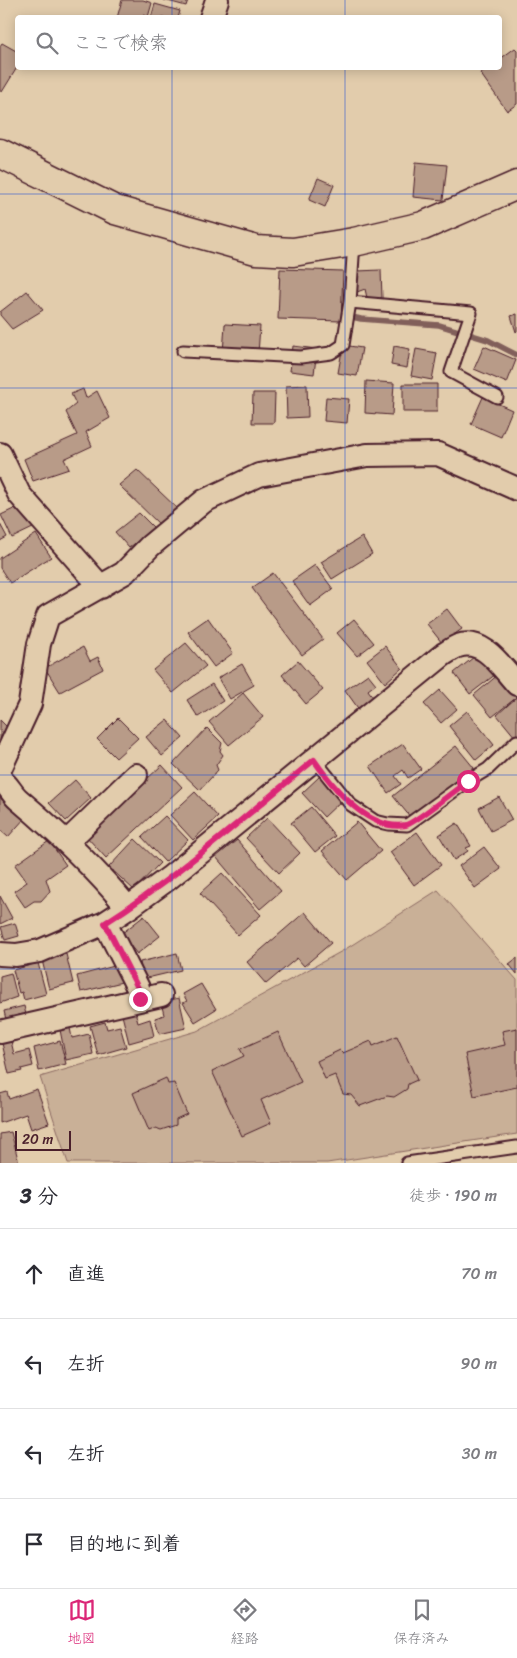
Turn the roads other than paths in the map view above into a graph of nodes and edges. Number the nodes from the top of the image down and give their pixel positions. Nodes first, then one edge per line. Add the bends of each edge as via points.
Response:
1 (217, 0) edge
2 (212, 15) edge
3 (0, 154) edge
4 (517, 185) edge
5 (354, 242) junction
6 (350, 302) junction
7 (183, 351) dead end
8 (497, 397) dead end
9 (0, 454) edge
10 (517, 489) edge
11 (10, 497) edge
12 (101, 587) junction
13 (517, 684) edge
14 (517, 741) edge
15 (314, 760) junction
16 (0, 769) edge
17 (136, 775) dead end
18 (0, 779) edge
19 (67, 842) junction
20 (128, 908) junction
21 (105, 923) junction
22 (0, 954) edge
23 (0, 1032) edge
24 (517, 1147) edge
25 (407, 1163) edge

1 - 2 street
3 - 5 street via 115,210 256,250 293,252
4 - 5 street via 423,226
5 - 6 lane
6 - 7 lane via 343,345 331,353 301,357
6 - 8 lane via 471,313 451,372
9 - 11 street
10 - 12 street via 438,454 367,455 259,475 204,500 124,573
11 - 12 street
12 - 16 street via 48,616 39,644 30,704
13 - 15 street via 489,652 473,645 459,646 444,654
14 - 15 lane via 488,769 407,825 375,821 351,805
15 - 20 street
17 - 19 street
18 - 19 street via 16,798
19 - 20 street
20 - 21 street
21 - 22 street via 40,951
21 - 23 street via 138,988 151,997 34,1034
24 - 25 lane

